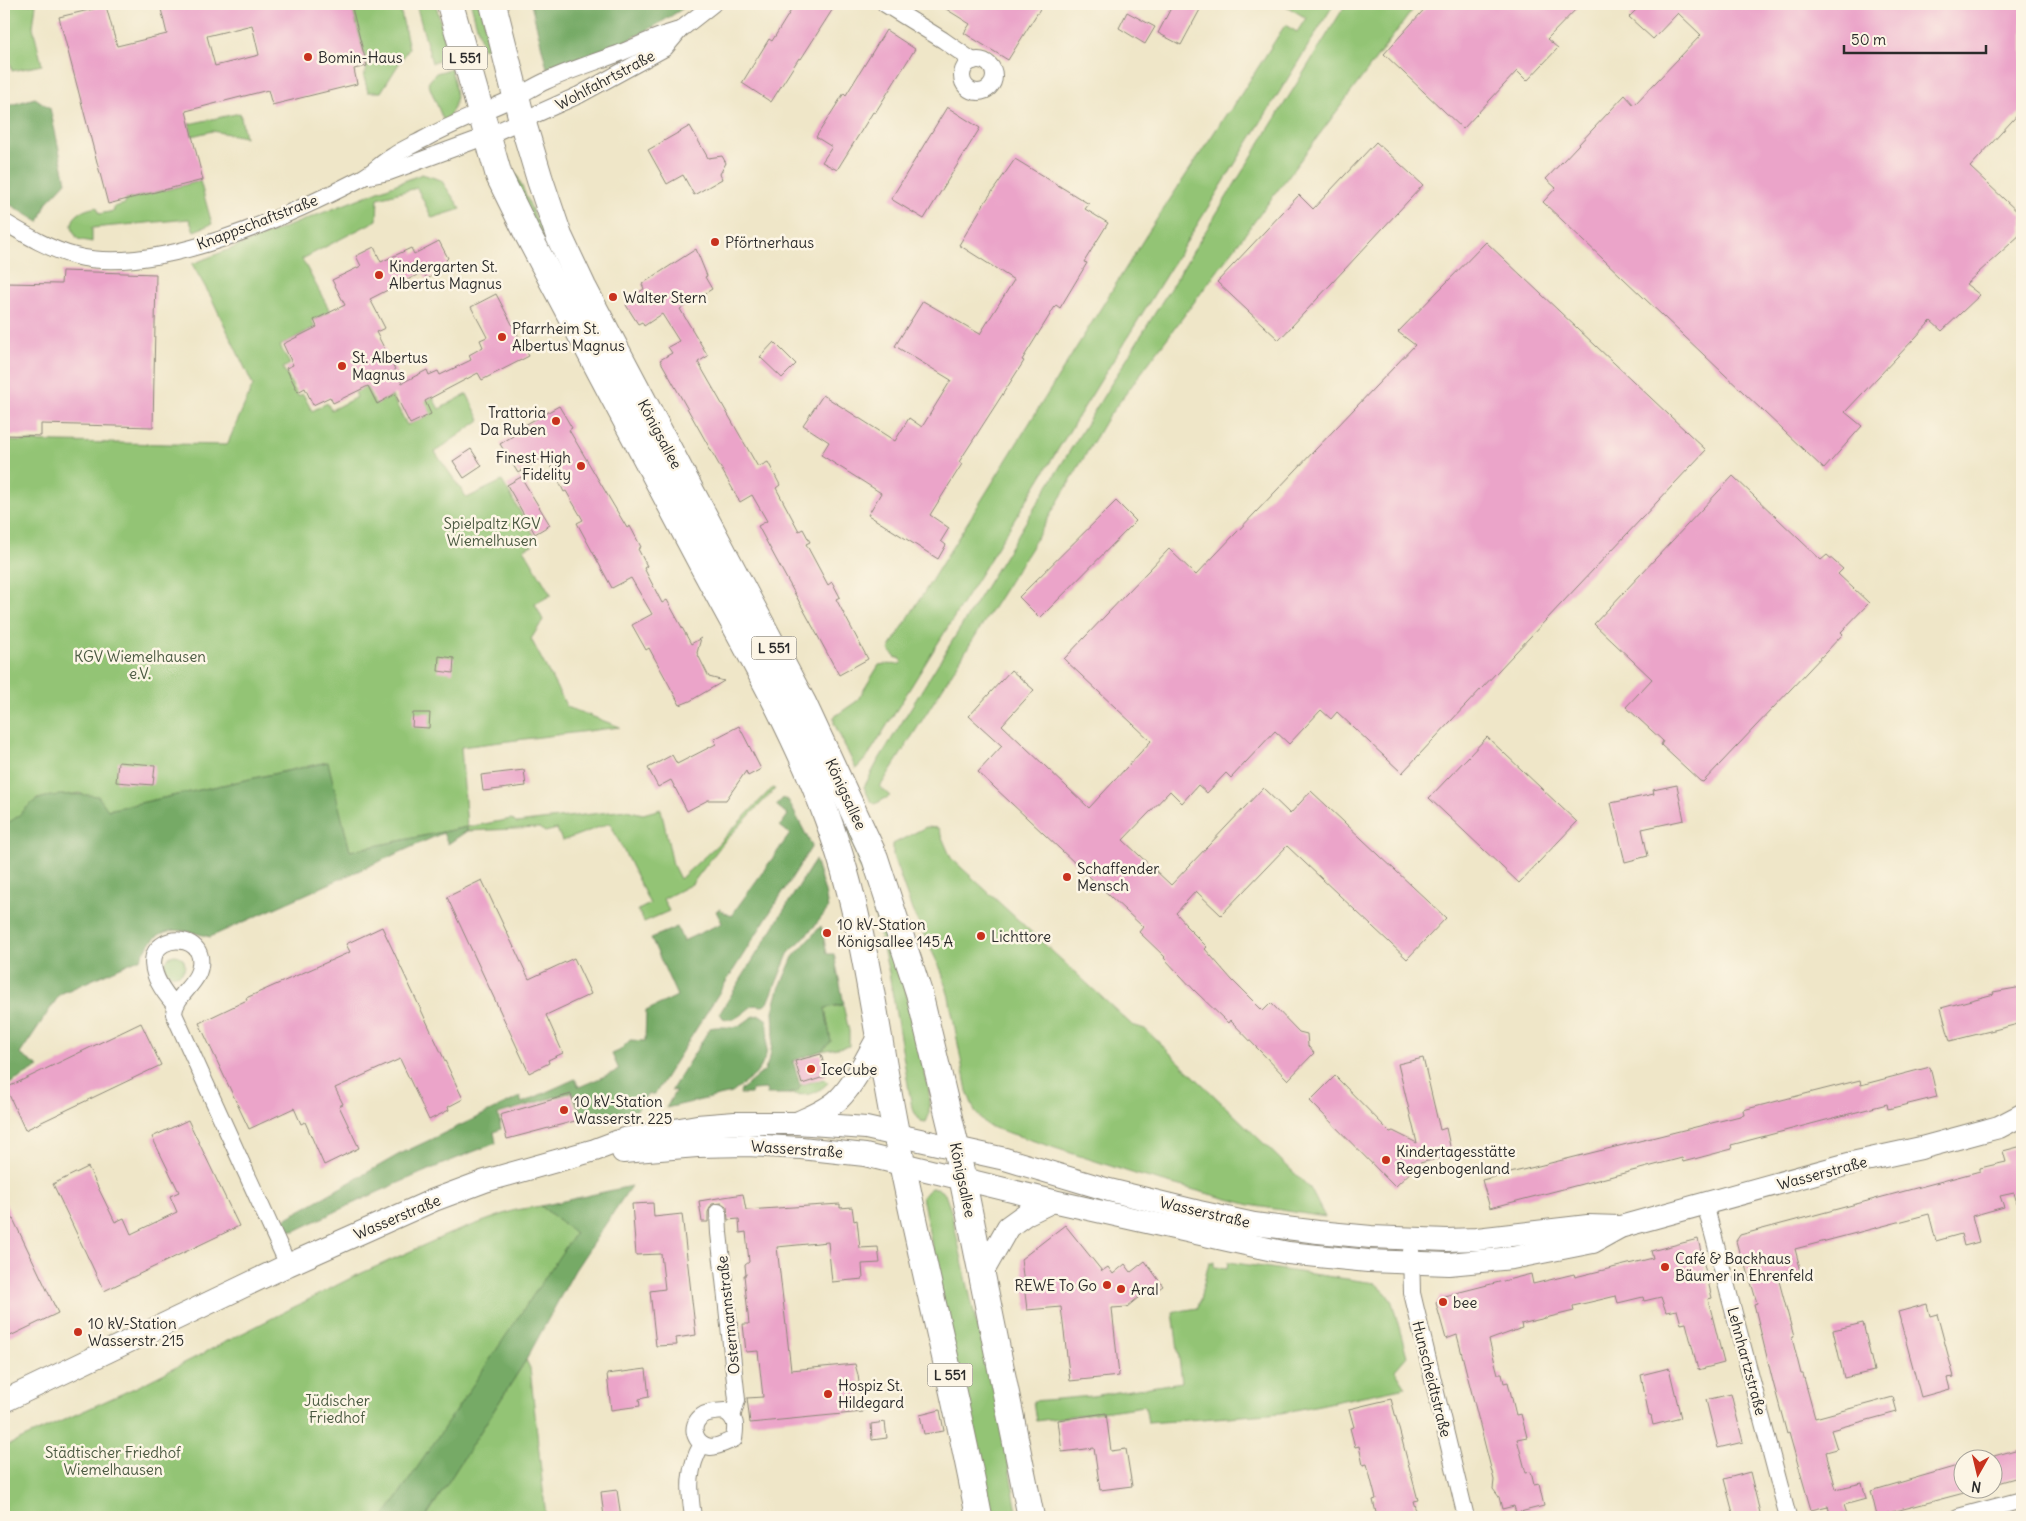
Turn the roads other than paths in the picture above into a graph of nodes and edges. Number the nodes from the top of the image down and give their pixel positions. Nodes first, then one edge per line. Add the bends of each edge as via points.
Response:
1 (450, 4) edge
2 (493, 4) edge
3 (713, 4) edge
4 (885, 4) edge
5 (680, 30) junction
6 (973, 61) dead end
7 (519, 108) junction
8 (483, 124) junction
9 (365, 177) junction
10 (4, 222) edge
11 (174, 1004) dead end
12 (879, 1036) junction
13 (2022, 1115) edge
14 (797, 1123) junction
15 (896, 1134) junction
16 (956, 1147) junction
17 (595, 1150) junction
18 (902, 1162) junction
19 (964, 1180) junction
20 (1053, 1201) junction
21 (1705, 1204) junction
22 (718, 1212) dead end
23 (1620, 1227) junction
24 (1412, 1239) junction
25 (288, 1264) junction
26 (1410, 1264) junction
27 (982, 1273) junction
28 (4, 1402) edge
29 (732, 1417) junction
30 (702, 1444) junction
31 (2022, 1500) edge
32 (692, 1517) edge
33 (979, 1517) edge
34 (1031, 1517) edge
35 (1466, 1517) edge
36 (1788, 1517) edge
37 (1958, 1517) edge

1 - 8 main road, Königsallee / L 551
2 - 7 main road, Königsallee / L 551
3 - 5 street, Wohlfahrtstraße
4 - 6 street
5 - 7 street, Wohlfahrtstraße via 658,35 545,81
5 - 7 street, Wohlfahrtstraße via 665,48 559,105
7 - 8 street
7 - 8 street
7 - 16 main road, Königsallee / L 551 via 559,236 583,287 803,702 872,851 898,923 918,993
8 - 9 street, Knappschaftstraße via 390,172
8 - 9 street, Knappschaftstraße via 392,156
8 - 12 main road, Königsallee / L 551 via 499,176 520,221 790,729 805,763 840,854 854,904
9 - 10 street, Knappschaftstraße via 300,208 228,236 181,251 143,258 118,260 75,256 40,243
11 - 25 street via 174,1014
12 - 14 main road, Wasserstraße via 839,1099
12 - 15 main road, Königsallee / L 551
13 - 21 main road, Wasserstraße via 1992,1129 1852,1163
14 - 15 main road, Wasserstraße via 866,1128
14 - 17 main road, Wasserstraße via 697,1126 624,1139
15 - 16 main road, Wasserstraße
15 - 18 main road, Königsallee / L 551
16 - 19 main road, Königsallee / L 551
16 - 24 main road, Wasserstraße via 1109,1190 1254,1224
17 - 18 main road, Wasserstraße via 626,1152 747,1145 848,1152
17 - 25 main road, Wasserstraße via 486,1181 434,1200
18 - 19 main road, Wasserstraße
18 - 33 main road, Königsallee / L 551
19 - 20 main road, Wasserstraße
19 - 27 main road, Königsallee / L 551
20 - 26 main road, Wasserstraße via 1288,1253
20 - 27 main road via 1008,1227
21 - 23 main road, Wasserstraße
21 - 36 street, Lehnhartzstraße
22 - 29 street, Ostermannstraße via 737,1400
23 - 24 main road, Wasserstraße via 1588,1226 1477,1239
23 - 26 main road, Wasserstraße via 1593,1242 1512,1258
24 - 26 street, Hunscheidtstraße
25 - 28 main road, Wasserstraße
26 - 35 street, Hunscheidtstraße via 1414,1301
27 - 34 main road, Königsallee / L 551
29 - 30 street, Ostermannstraße via 736,1426 734,1439 713,1447
29 - 30 street via 725,1411 700,1417 694,1428 696,1439
30 - 32 street via 694,1458 689,1485
31 - 37 street

